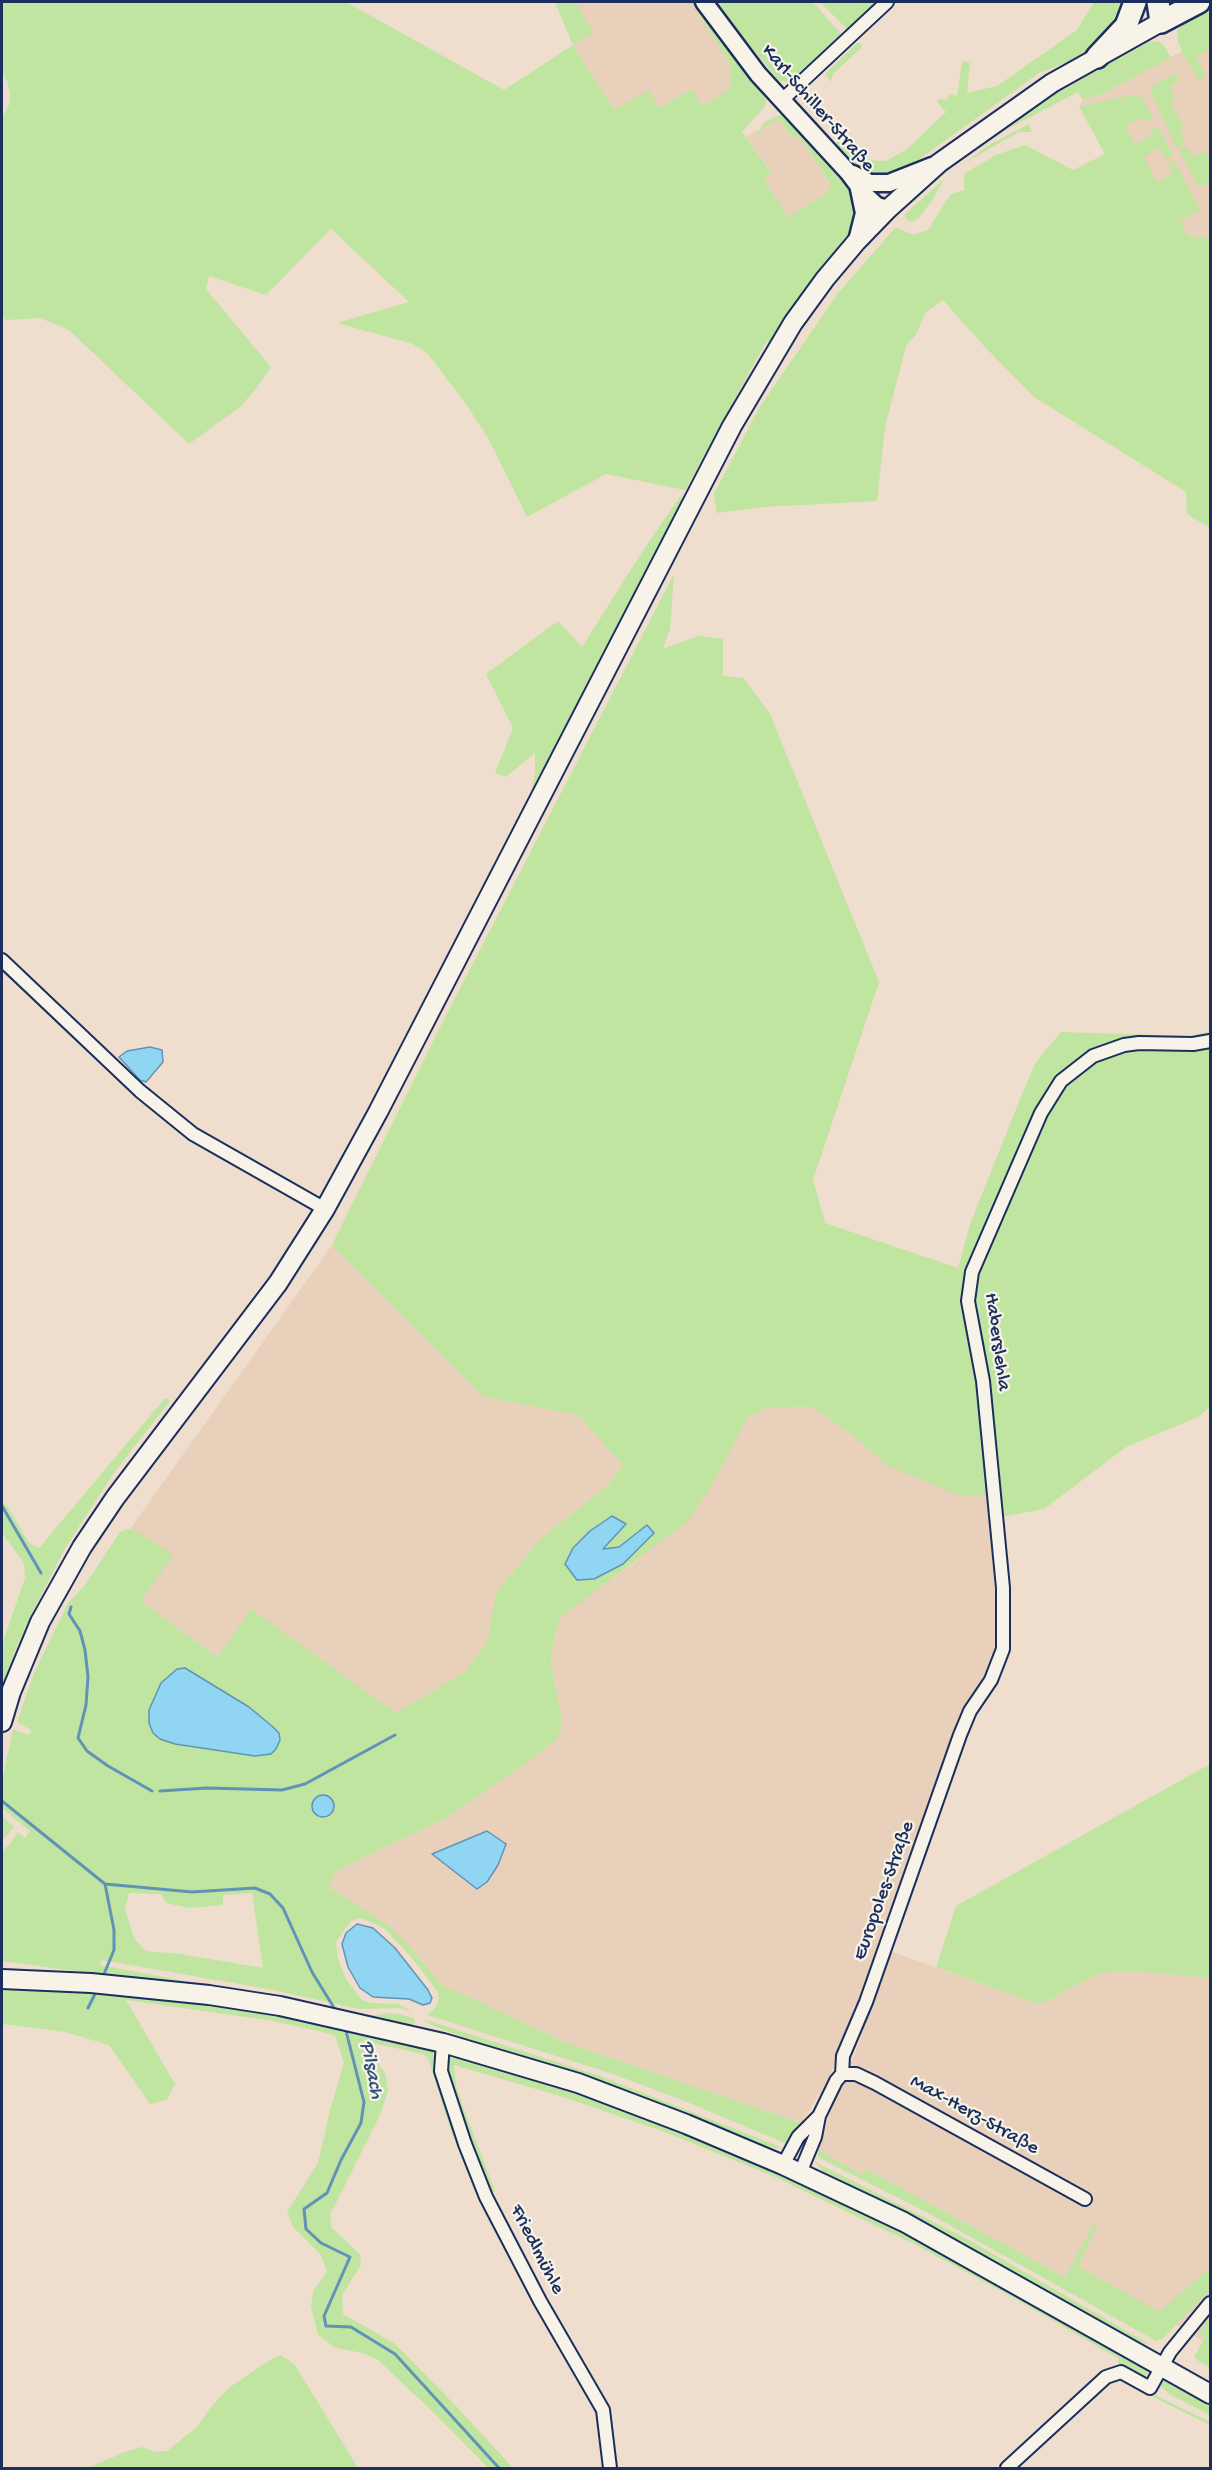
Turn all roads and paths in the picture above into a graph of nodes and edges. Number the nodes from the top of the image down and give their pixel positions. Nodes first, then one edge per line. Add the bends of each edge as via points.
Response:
1 (704, 2) edge
2 (887, 2) edge
3 (1135, 2) edge
4 (1144, 2) edge
5 (1199, 2) edge
6 (1160, 12) edge
7 (1097, 57) junction
8 (782, 101) junction
9 (939, 163) junction
10 (859, 180) junction
11 (888, 210) junction
12 (857, 241) junction
13 (2, 960) edge
14 (1210, 1041) edge
15 (325, 1209) junction
16 (991, 1680) joint
17 (2, 1722) edge
18 (2, 1970) edge
19 (2, 1979) edge
20 (39, 1979) junction
21 (443, 2043) junction
22 (842, 2074) junction
23 (819, 2116) junction
24 (791, 2169) junction
25 (1084, 2199) dead end
26 (1210, 2303) edge
27 (1162, 2367) junction
28 (1210, 2394) edge
29 (610, 2469) edge
30 (1007, 2469) edge

1 - 8 street, Karl-Schiller-Straße via 741,54
2 - 8 street
3 - 7 highway via 1126,26
4 - 6 highway via 1153,15
5 - 6 highway
6 - 7 main road
7 - 9 main road via 1028,99
8 - 10 street, Karl-Schiller-Straße
9 - 10 street via 895,182
9 - 11 main road
10 - 11 street, Karl-Schiller-Straße via 883,198
10 - 12 street via 864,208
11 - 12 main road
12 - 15 main road via 793,323 732,426
13 - 15 street via 140,1091 193,1134
14 - 16 street, Haberslehla via 1124,1045 1093,1056 1061,1080 1049,1095 972,1272 969,1313 983,1381 1003,1588 1003,1649
15 - 17 main road via 278,1282 82,1547 40,1622
16 - 22 street, Europoles-Straße via 960,1735 866,2002 843,2056
18 - 20 main road
19 - 20 main road
20 - 21 main road via 245,2000
21 - 24 main road via 578,2083
21 - 29 street, Friedlmühle via 441,2071 465,2145 486,2197 540,2301 603,2410
22 - 23 street, Europoles-Straße
22 - 25 street, Max-Herz-Straße via 856,2074 875,2083
23 - 24 street, Europoles-Straße via 815,2137
23 - 24 street, Europoles-Straße via 798,2137
24 - 27 main road via 939,2240
26 - 27 street
27 - 28 main road
27 - 30 street via 1150,2388 1121,2372 1106,2377

